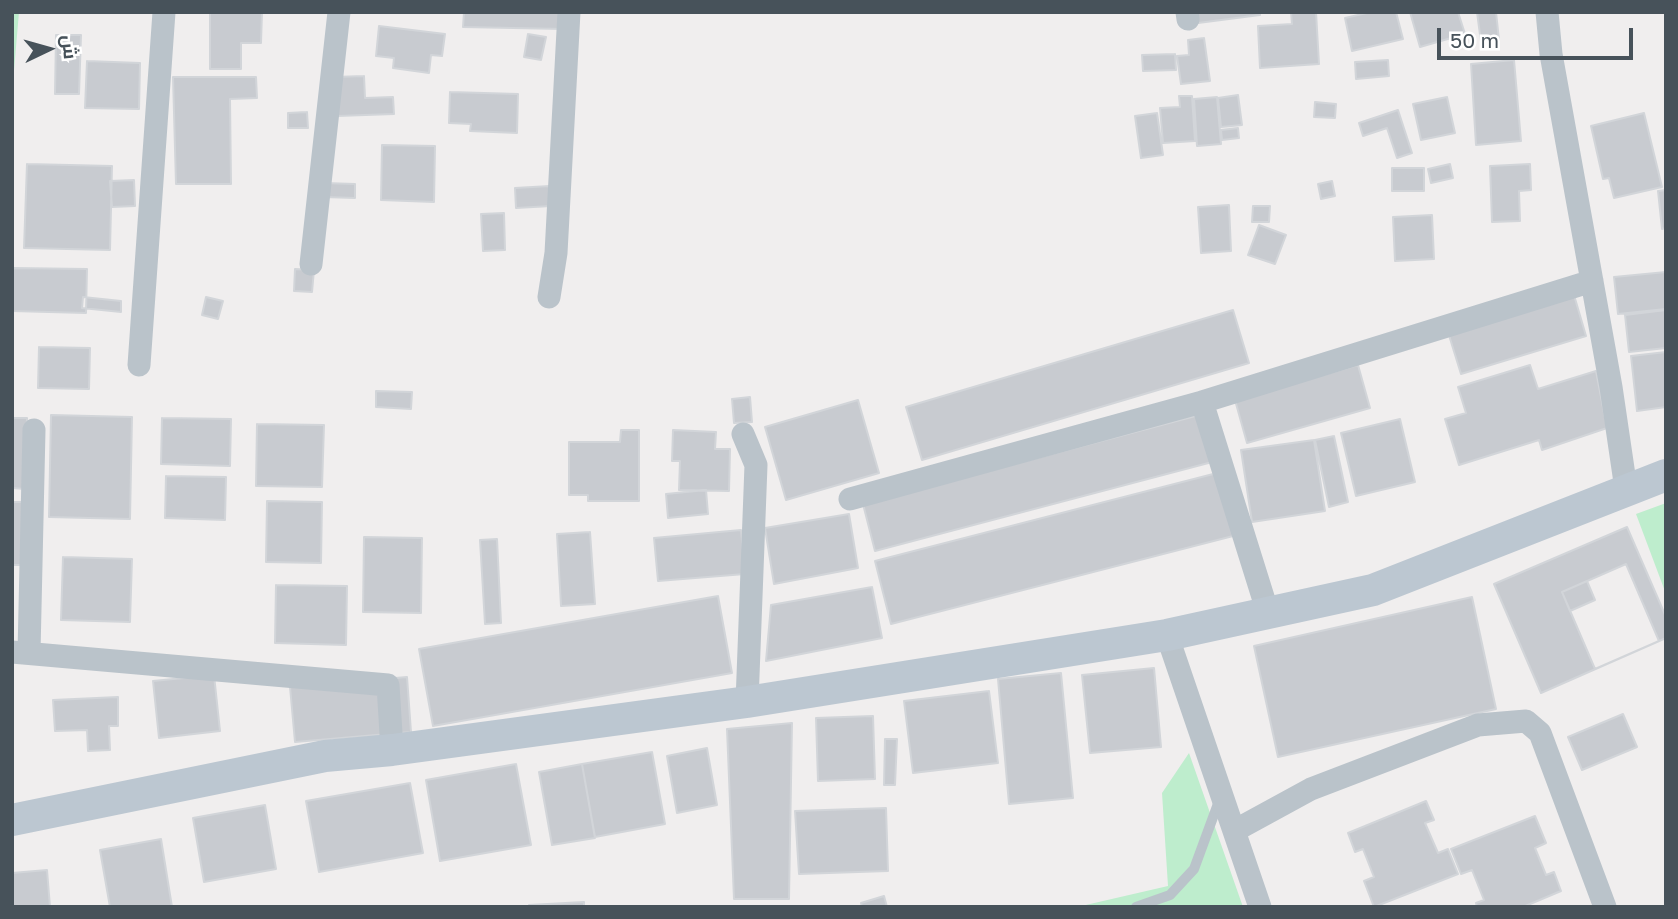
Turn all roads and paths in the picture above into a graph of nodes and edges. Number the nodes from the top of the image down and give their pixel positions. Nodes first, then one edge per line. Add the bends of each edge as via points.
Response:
1 (164, 12) edge
2 (339, 12) edge
3 (569, 12) edge
4 (1547, 12) edge
5 (311, 264) dead end
6 (1592, 281) junction
7 (549, 297) dead end
8 (139, 365) dead end
9 (1202, 402) junction
10 (34, 430) dead end
11 (743, 434) dead end
12 (1666, 475) edge
13 (1626, 489) junction
14 (850, 499) dead end
15 (1268, 612) junction
16 (1167, 635) junction
17 (21, 652) edge
18 (747, 702) junction
19 (392, 751) junction
20 (1222, 795) junction
21 (12, 820) edge
22 (1234, 831) junction
23 (1136, 907) edge
24 (1260, 907) edge
25 (1605, 907) edge

1 - 8 street
2 - 5 street
3 - 7 street via 556,253
4 - 6 street
6 - 9 street
6 - 13 street
9 - 14 street
9 - 15 street
10 - 17 street
11 - 18 street via 756,465
12 - 13 main road
13 - 15 main road via 1373,590
15 - 16 main road
16 - 18 main road
16 - 20 street
17 - 19 street via 388,685
18 - 19 main road
19 - 21 main road via 325,756
20 - 22 street
20 - 23 lane via 1194,869 1170,895
22 - 24 street
22 - 25 street via 1311,789 1478,725 1526,721 1540,733

